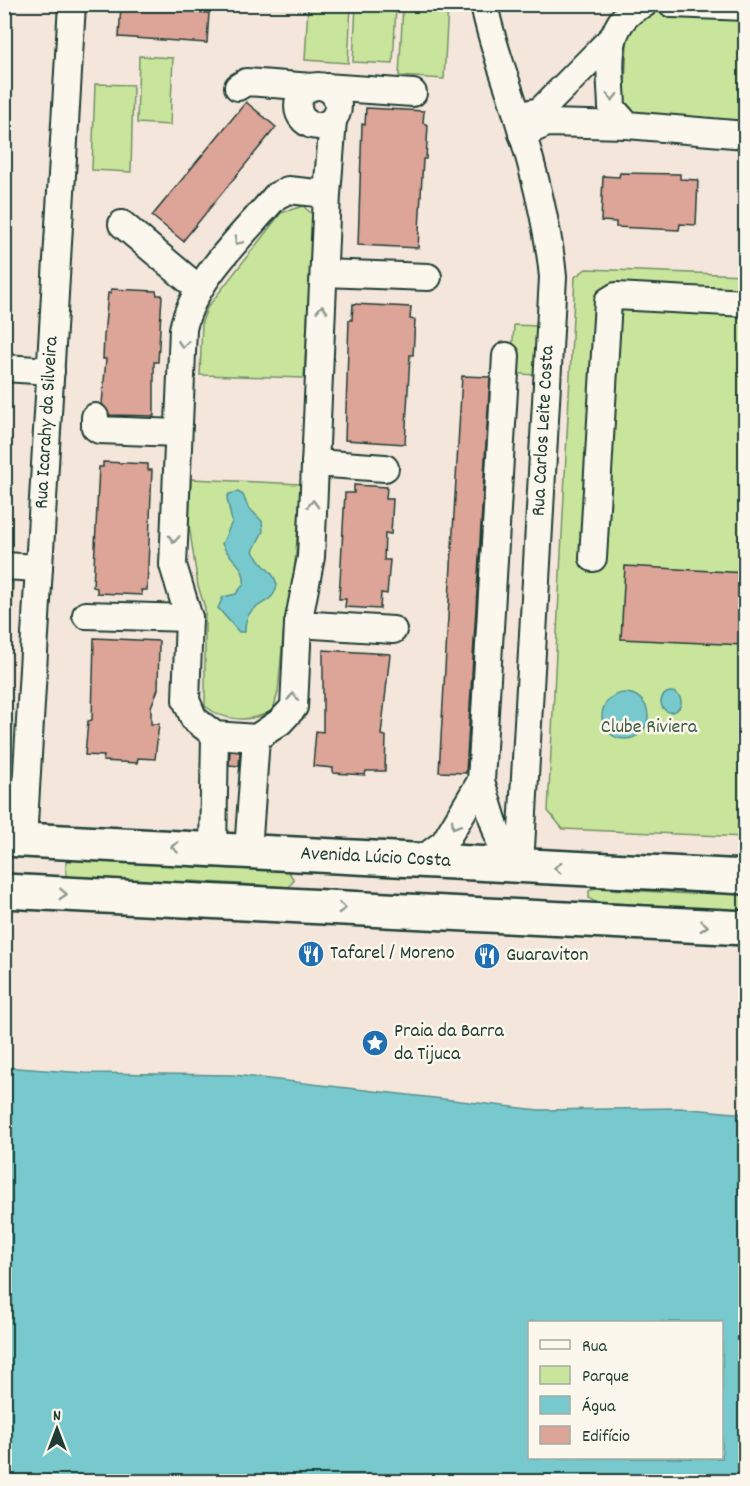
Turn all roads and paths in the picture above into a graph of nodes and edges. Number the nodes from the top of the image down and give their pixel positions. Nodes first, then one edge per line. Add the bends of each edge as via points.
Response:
1 (72, 4) edge
2 (484, 4) edge
3 (644, 4) edge
4 (672, 4) edge
5 (746, 7) edge
6 (611, 39) junction
7 (238, 87) dead end
8 (319, 87) junction
9 (413, 93) dead end
10 (333, 120) junction
11 (520, 125) junction
12 (627, 125) junction
13 (746, 135) edge
14 (327, 194) junction
15 (122, 224) dead end
16 (324, 273) junction
17 (428, 277) dead end
18 (199, 289) junction
19 (746, 303) edge
20 (506, 356) dead end
21 (4, 368) edge
22 (51, 371) junction
23 (94, 417) dead end
24 (178, 438) junction
25 (95, 451) dead end
26 (315, 459) junction
27 (385, 462) dead end
28 (593, 558) dead end
29 (4, 566) edge
30 (39, 568) junction
31 (86, 615) dead end
32 (189, 618) junction
33 (298, 624) junction
34 (393, 630) dead end
35 (215, 735) junction
36 (256, 738) junction
37 (481, 781) junction
38 (215, 796) junction
39 (251, 797) junction
40 (14, 840) edge
41 (213, 849) junction
42 (252, 851) junction
43 (420, 861) junction
44 (514, 866) junction
45 (680, 874) junction
46 (746, 877) edge
47 (4, 891) edge
48 (192, 900) junction
49 (662, 924) junction
50 (746, 928) edge

1 - 22 street, Rua Icarahy da Silveira
2 - 11 street, Rua Carlos Leite Costa via 487,25
3 - 6 street via 620,21
4 - 5 street
6 - 11 street via 540,111
6 -> 12 street via 612,108
7 - 8 street via 246,82
8 - 9 street
8 - 10 street via 331,90 338,101
8 - 10 street via 306,89 298,100 302,120 321,127
10 - 14 street
11 - 12 street
11 - 44 street, Rua Carlos Leite Costa via 548,238 553,277
12 - 13 street
14 - 16 street
14 -> 18 street via 280,192
15 - 18 street
16 - 17 street
26 -> 16 street
18 -> 24 street via 183,329
19 - 28 street via 616,296 608,301
20 - 37 street
21 - 22 street
22 - 30 street, Rua Icarahy da Silveira
23 - 24 street via 94,427 99,430
24 - 25 street via 101,440 96,442
24 -> 32 street via 173,565
26 - 27 street
33 -> 26 street via 311,557
29 - 30 street
30 - 40 street, Rua Icarahy da Silveira
31 - 32 street
32 - 35 street via 186,700 194,718
33 - 34 street
36 -> 33 street via 280,722 294,706
35 - 36 street
35 - 38 street
36 - 39 street
37 -> 43 street via 444,843
37 - 44 street
38 - 39 street
38 - 41 street
39 - 42 street
41 -> 40 main road, Avenida Lúcio Costa
41 - 42 main road, Avenida Lúcio Costa
42 - 43 main road, Avenida Lúcio Costa
42 - 48 main road via 296,867 302,872 303,889 296,893
43 - 44 main road, Avenida Lúcio Costa
45 -> 44 main road, Avenida Lúcio Costa
45 - 46 main road, Avenida Lúcio Costa
45 - 49 main road via 587,882 579,891 578,898 584,907
47 -> 48 main road
48 -> 49 main road
49 -> 50 main road

